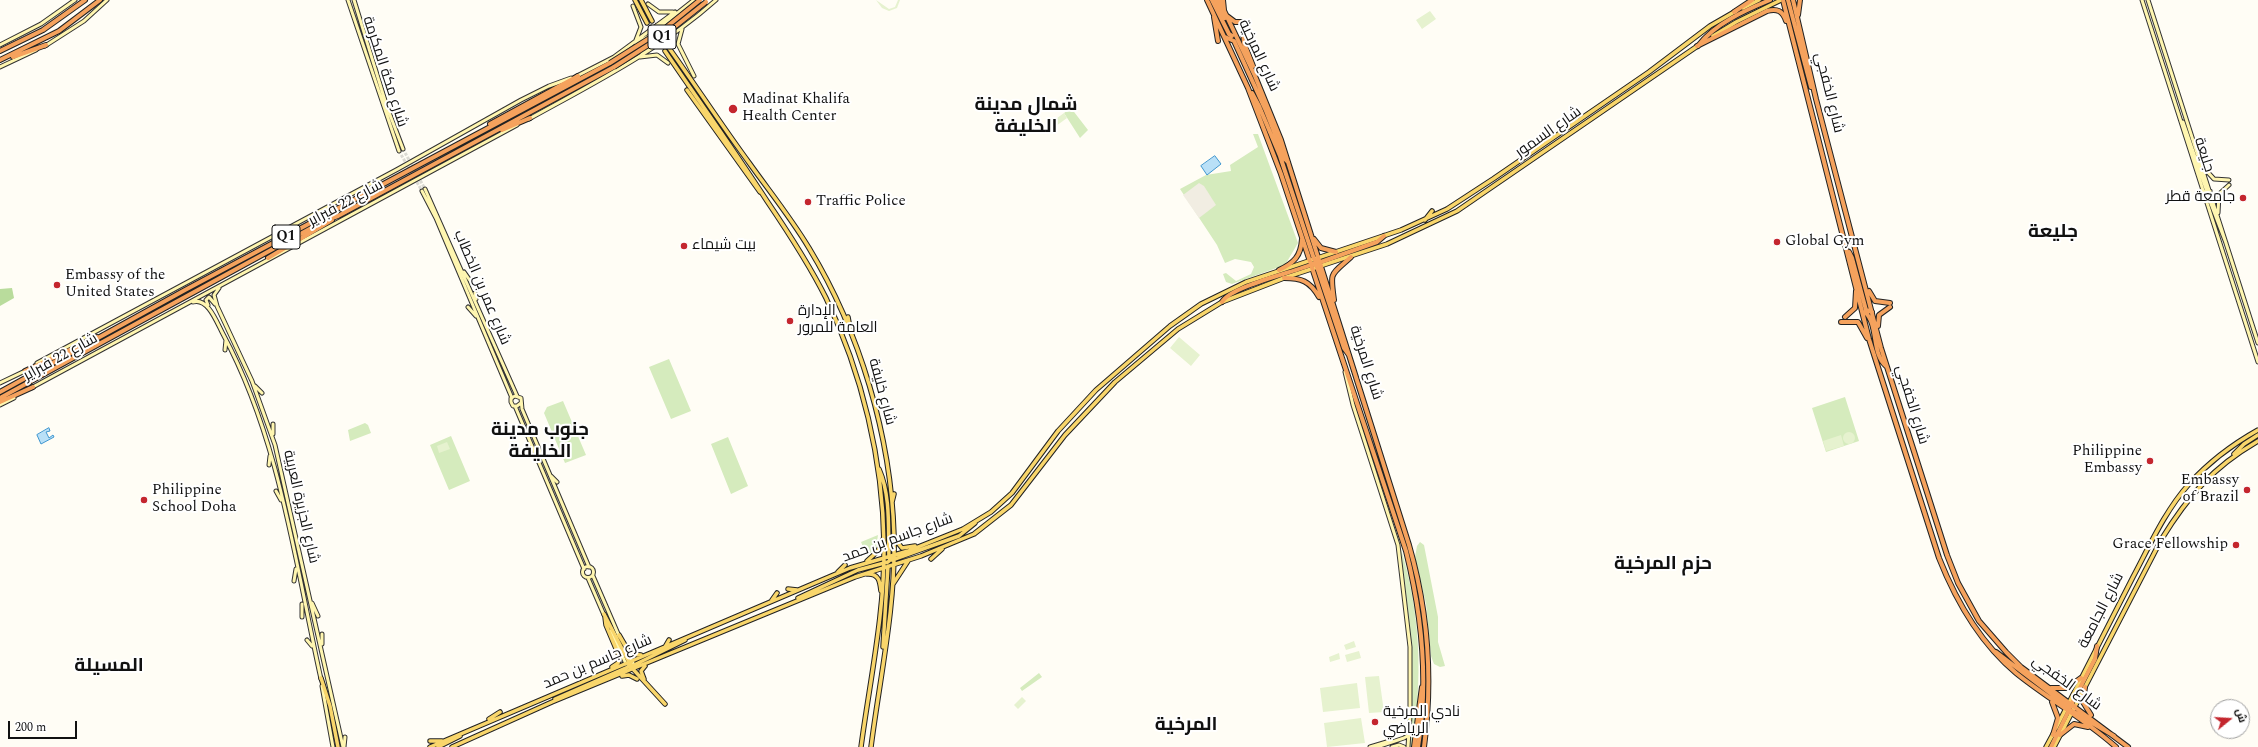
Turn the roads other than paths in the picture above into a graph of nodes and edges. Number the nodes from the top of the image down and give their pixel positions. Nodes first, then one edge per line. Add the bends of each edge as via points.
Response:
1 (75, 0) edge
2 (84, 0) edge
3 (100, 0) edge
4 (108, 0) edge
5 (348, 0) edge
6 (354, 0) edge
7 (635, 0) edge
8 (641, 0) edge
9 (694, 0) edge
10 (700, 0) edge
11 (716, 0) edge
12 (1207, 0) edge
13 (1212, 0) edge
14 (1215, 0) edge
15 (1219, 0) edge
16 (1223, 0) edge
17 (1752, 0) edge
18 (1759, 0) edge
19 (1770, 0) edge
20 (1782, 0) edge
21 (1788, 0) edge
22 (1793, 0) edge
23 (1800, 0) edge
24 (2142, 0) edge
25 (2148, 0) edge
26 (707, 1) edge
27 (648, 4) dead end
28 (634, 6) dead end
29 (681, 10) junction
30 (1224, 10) junction
31 (1213, 11) junction
32 (675, 12) junction
33 (1734, 12) junction
34 (1227, 16) junction
35 (652, 21) tunnel mouth
36 (1248, 22) dead end
37 (647, 23) tunnel mouth
38 (664, 24) junction
39 (1798, 24) junction
40 (657, 25) junction
41 (684, 26) junction
42 (649, 30) junction
43 (1243, 31) dead end
44 (1792, 33) junction
45 (645, 34) junction
46 (658, 35) junction
47 (672, 35) junction
48 (1236, 36) junction
49 (1225, 37) junction
50 (666, 39) junction
51 (1218, 41) dead end
52 (660, 44) junction
53 (0, 45) edge
54 (46, 45) junction
55 (632, 45) junction
56 (1697, 46) junction
57 (627, 48) junction
58 (653, 48) junction
59 (669, 48) tunnel mouth
60 (0, 50) edge
61 (665, 51) tunnel mouth
62 (639, 56) junction
63 (635, 59) junction
64 (0, 61) edge
65 (668, 63) dead end
66 (0, 67) edge
67 (1254, 74) junction
68 (578, 76) junction
69 (694, 76) dead end
70 (1248, 88) junction
71 (687, 90) dead end
72 (1816, 99) junction
73 (1819, 109) junction
74 (1825, 114) dead end
75 (530, 118) junction
76 (2180, 119) junction
77 (479, 133) junction
78 (484, 137) junction
79 (403, 149) tunnel mouth
80 (399, 151) tunnel mouth
81 (1288, 162) junction
82 (2200, 163) junction
83 (2229, 180) dead end
84 (2229, 185) dead end
85 (2203, 189) junction
86 (2210, 191) junction
87 (765, 197) junction
88 (1432, 212) dead end
89 (338, 216) junction
90 (2218, 216) junction
91 (1425, 220) junction
92 (1309, 228) junction
93 (1302, 235) junction
94 (1384, 236) junction
95 (2227, 244) junction
96 (1847, 250) junction
97 (1336, 252) junction
98 (1351, 257) junction
99 (268, 258) junction
100 (1316, 263) junction
101 (459, 264) junction
102 (1279, 270) junction
103 (1284, 278) junction
104 (471, 282) dead end
105 (224, 284) junction
106 (1865, 286) junction
107 (1857, 290) junction
108 (476, 293) dead end
109 (1222, 302) junction
110 (476, 303) junction
111 (187, 304) junction
112 (1323, 304) junction
113 (468, 307) dead end
114 (1334, 308) junction
115 (1862, 311) junction
116 (1872, 312) junction
117 (848, 317) dead end
118 (1845, 317) dead end
119 (216, 320) junction
120 (223, 320) junction
121 (480, 320) junction
122 (1841, 322) dead end
123 (1877, 330) junction
124 (851, 333) junction
125 (105, 334) junction
126 (226, 338) junction
127 (1869, 339) junction
128 (2258, 343) edge
129 (225, 350) dead end
130 (1350, 355) junction
131 (2258, 362) edge
132 (1887, 366) junction
133 (1346, 368) junction
134 (25, 371) junction
135 (252, 381) junction
136 (0, 383) edge
137 (34, 387) junction
138 (0, 392) edge
139 (262, 393) dead end
140 (517, 396) junction
141 (0, 398) edge
142 (512, 398) junction
143 (0, 402) edge
144 (521, 403) junction
145 (0, 405) edge
146 (515, 406) junction
147 (1357, 416) junction
148 (1363, 423) junction
149 (273, 424) dead end
150 (2258, 430) edge
151 (2258, 436) edge
152 (2258, 440) edge
153 (275, 445) junction
154 (270, 448) junction
155 (2231, 457) junction
156 (269, 465) dead end
157 (877, 465) junction
158 (549, 473) junction
159 (557, 482) dead end
160 (276, 491) dead end
161 (894, 494) dead end
162 (284, 503) junction
163 (891, 503) junction
164 (978, 521) junction
165 (884, 534) junction
166 (894, 534) junction
167 (920, 546) junction
168 (946, 546) junction
169 (931, 559) dead end
170 (909, 560) junction
171 (889, 561) junction
172 (865, 563) junction
173 (296, 564) junction
174 (893, 565) junction
175 (845, 566) dead end
176 (589, 567) junction
177 (884, 568) junction
178 (584, 569) junction
179 (593, 576) junction
180 (830, 577) junction
181 (855, 577) junction
182 (588, 578) junction
183 (294, 581) dead end
184 (892, 587) junction
185 (788, 589) dead end
186 (798, 591) junction
187 (777, 593) dead end
188 (302, 594) junction
189 (309, 594) junction
190 (881, 600) junction
191 (771, 601) junction
192 (779, 608) junction
193 (605, 615) junction
194 (318, 616) dead end
195 (302, 617) dead end
196 (322, 634) dead end
197 (619, 635) junction
198 (692, 636) junction
199 (307, 640) dead end
200 (669, 640) dead end
201 (2097, 646) junction
202 (313, 647) junction
203 (665, 647) junction
204 (676, 650) junction
205 (1992, 650) junction
206 (322, 652) junction
207 (884, 652) junction
208 (645, 655) junction
209 (631, 666) junction
210 (321, 678) junction
211 (593, 678) junction
212 (2081, 678) junction
213 (637, 679) dead end
214 (644, 679) dead end
215 (602, 682) junction
216 (1424, 685) junction
217 (2085, 687) junction
218 (2049, 688) junction
219 (2050, 698) junction
220 (552, 702) junction
221 (665, 704) dead end
222 (2070, 708) junction
223 (500, 712) dead end
224 (2093, 719) junction
225 (483, 724) junction
226 (496, 728) junction
227 (2094, 729) junction
228 (464, 732) junction
229 (490, 734) dead end
230 (1409, 735) junction
231 (2053, 735) junction
232 (2060, 735) junction
233 (345, 737) dead end
234 (2116, 737) junction
235 (430, 741) dead end
236 (445, 741) junction
237 (1392, 741) junction
238 (454, 746) edge
239 (461, 746) dead end
240 (334, 747) edge
241 (338, 747) edge
242 (344, 747) edge
243 (430, 747) edge
244 (438, 747) edge
245 (861, 747) edge
246 (871, 747) edge
247 (1370, 747) edge
248 (1376, 747) edge
249 (1392, 747) edge
250 (1404, 747) edge
251 (1408, 747) edge
252 (1414, 747) edge
253 (1418, 747) edge
254 (1424, 747) edge
255 (2046, 747) edge
256 (2053, 747) edge
257 (2116, 747) edge
258 (2128, 747) edge

1 - 53 main road via 41,24
2 - 60 highway via 43,30
3 - 64 highway via 53,34
4 - 54 main road via 84,21
5 - 80 main road, شارع مكة المكرمة
6 - 79 main road, شارع مكة المكرمة via 387,107
7 - 37 main road
8 - 35 main road
9 - 29 main road
10 - 77 highway, شارع 22 فبراير / Q1, bridge via 664,29 610,63
11 - 41 main road, شارع 22 فبراير
12 - 31 highway, شارع المرخية
13 - 48 highway via 1229,34
14 - 34 highway via 1224,18
15 - 30 highway, شارع المرخية
16 - 30 highway
17 - 33 highway
18 - 33 main road, شارع السمور
19 - 56 highway via 1724,24
20 - 44 highway, شارع الخفجي
20 - 56 main road, شارع السمور via 1736,22
21 - 72 highway via 1808,79
22 - 39 highway, شارع الخفجي
23 - 39 highway
24 - 76 main road, جليعة
25 - 82 main road, جليعة
26 - 78 highway, شارع 22 فبراير / Q1, bridge via 662,36 614,67
27 - 32 main road via 659,12
28 - 57 main road via 640,21 640,31 636,40
29 - 32 main road
29 - 38 main road
30 - 34 highway, شارع المرخية
31 - 49 highway, شارع المرخية
31 - 51 highway
32 - 40 main road, شارع 22 فبراير
33 - 91 main road, شارع السمور via 1697,35 1649,72 1493,179
34 - 36 highway via 1235,22
34 - 48 highway, شارع المرخية
38 - 46 main road
38 - 47 main road via 666,31
39 - 72 highway, شارع الخفجي
40 - 42 main road, شارع 22 فبراير
40 - 46 main road
41 - 47 main road, شارع 22 فبراير
41 - 69 main road via 678,44
42 - 45 main road, شارع 22 فبراير
42 - 46 main road
43 - 67 highway via 1243,40 1255,70
44 - 56 highway via 1783,14 1772,9
44 - 96 highway, شارع الخفجي
45 - 46 main road
45 - 55 main road, شارع 22 فبراير
46 - 47 main road
46 - 50 main road
46 - 52 main road
46 - 58 main road
47 - 50 main road, شارع 22 فبراير
48 - 67 highway, شارع المرخية
49 - 70 highway, شارع المرخية
49 - 81 highway via 1234,41
50 - 52 main road, شارع 22 فبراير
52 - 58 main road, شارع 22 فبراير
54 - 64 highway
54 - 66 main road
55 - 57 main road, شارع 22 فبراير
55 - 62 main road via 648,37 653,38 653,43
56 - 98 main road, شارع السمور via 1457,211 1399,240
57 - 68 main road, شارع 22 فبراير
58 - 62 main road, شارع 22 فبراير
59 - 124 main road, شارع خليفة via 796,226 830,284
61 - 87 main road, شارع خليفة
62 - 63 main road, شارع 22 فبراير
63 - 65 main road via 654,54
63 - 75 main road, شارع 22 فبراير
67 - 81 highway, شارع المرخية via 1276,123
68 - 77 highway via 512,110
68 - 134 main road, شارع 22 فبراير via 551,85 521,100 398,170
70 - 93 highway, شارع المرخية
70 - 100 highway via 1259,106 1280,156
71 - 87 main road via 745,173
72 - 73 highway, شارع الخفجي
73 - 74 highway
73 - 106 highway, شارع الخفجي
75 - 78 highway
75 - 99 main road, شارع 22 فبراير
76 - 85 main road, جليعة
76 - 86 main road via 2184,124 2205,188
77 - 125 highway, شارع 22 فبراير / Q1
78 - 89 highway, شارع 22 فبراير / Q1
81 - 92 highway, شارع المرخية
82 - 83 main road via 2214,179
82 - 86 main road, جليعة
84 - 90 main road via 2219,194
85 - 95 main road via 2207,191 2223,241
85 - 131 main road, جليعة
86 - 90 main road, جليعة
87 - 157 main road, شارع خليفة via 813,273 839,328 863,399
88 - 91 main road
89 - 99 highway
89 - 141 highway, شارع 22 فبراير / Q1
90 - 95 main road, جليعة
91 - 94 main road, شارع السمور
92 - 97 highway via 1319,246
92 - 100 highway, شارع المرخية
93 - 100 highway, شارع المرخية
93 - 102 highway via 1301,249 1296,260
94 - 97 main road, شارع السمور
94 - 100 highway via 1377,242
95 - 128 main road, جليعة
96 - 107 highway, شارع الخفجي
96 - 116 highway via 1852,258 1866,310
97 - 100 main road, شارع السمور
98 - 100 main road, شارع السمور
98 - 114 highway via 1338,266 1332,276
99 - 105 main road, شارع 22 فبراير
100 - 102 main road, شارع جاسم بن حمد
100 - 103 main road, شارع جاسم بن حمد
100 - 109 highway via 1254,284
100 - 112 highway, شارع المرخية
100 - 114 highway, شارع المرخية
100 - 130 highway via 1344,348
101 - 104 main road
101 - 110 main road, شارع عمر بن الخطاب
101 - 121 main road, شارع عمر بن الخطاب via 424,190
102 - 164 main road, شارع جاسم بن حمد via 1216,295 1170,326 1096,390 1058,431 1012,493
103 - 109 main road, شارع جاسم بن حمد
103 - 112 highway via 1299,278 1309,283
105 - 111 main road, شارع 22 فبراير
105 - 120 main road, شارع الجزيرة العربية via 214,296
106 - 116 highway, شارع الخفجي
106 - 123 highway via 1875,301 1890,305 1879,315
107 - 115 highway, شارع الخفجي
107 - 118 highway via 1855,308
108 - 110 main road
109 - 168 main road, شارع جاسم بن حمد via 1178,329 1115,382 1072,426 1018,496 995,519 974,534
110 - 140 main road, شارع عمر بن الخطاب
111 - 119 main road, شارع الجزيرة العربية via 202,302
111 - 137 main road, شارع 22 فبراير
112 - 133 highway, شارع المرخية
113 - 121 main road
114 - 130 highway, شارع المرخية
115 - 127 highway, شارع الخفجي
115 - 132 highway via 1868,316 1880,357
116 - 123 highway, شارع الخفجي
117 - 124 main road
119 - 120 main road via 206,302 208,297 212,299
119 - 126 main road, شارع الجزيرة العربية
120 - 135 main road, شارع الجزيرة العربية
121 - 142 main road, شارع عمر بن الخطاب
122 - 127 highway via 1858,322
123 - 132 highway, شارع الخفجي
124 - 163 main road, شارع خليفة via 877,418
125 - 134 highway
125 - 138 highway, شارع 22 فبراير / Q1
126 - 129 main road
126 - 154 main road, شارع الجزيرة العربية via 247,385
127 - 205 highway, شارع الخفجي via 1944,571 1965,614
130 - 254 highway, شارع المرخية via 1404,527 1422,596 1428,662
132 - 218 highway, شارع الخفجي via 1958,583 1979,621 1997,642 2021,667
133 - 147 main road, شارع المرخية via 1346,380
133 - 148 highway, شارع المرخية
134 - 136 main road, شارع 22 فبراير
135 - 139 main road
135 - 153 main road, شارع الجزيرة العربية
137 - 143 highway
137 - 145 main road, شارع 22 فبراير
140 - 142 main road
140 - 144 main road
142 - 146 main road via 511,402
144 - 146 main road
144 - 158 main road
146 - 178 main road
147 - 148 highway
147 - 230 main road, شارع المرخية via 1398,545 1410,647
148 - 216 highway, شارع المرخية via 1412,575 1422,641
149 - 153 main road
150 - 201 main road, شارع الجامعة via 2203,469 2184,491 2158,528
151 - 155 main road via 2244,444
152 - 155 main road, شارع الجامعة
153 - 189 main road, شارع الجزيرة العربية
154 - 156 main road
154 - 162 main road, شارع الجزيرة العربية
155 - 217 main road, شارع الجامعة via 2196,489 2178,512
157 - 165 main road, شارع خليفة
157 - 171 main road via 885,493
158 - 159 main road
158 - 176 main road
160 - 162 main road
161 - 163 main road
162 - 173 main road, شارع الجزيرة العربية
163 - 166 main road, شارع خليفة
164 - 167 main road, شارع جاسم بن حمد
164 - 171 main road via 959,536
165 - 171 main road, شارع خليفة
165 - 172 main road via 878,551
166 - 167 main road via 900,548
166 - 171 main road, شارع خليفة
167 - 171 main road, شارع جاسم بن حمد
168 - 169 main road
168 - 170 main road, شارع جاسم بن حمد
170 - 174 main road, شارع جاسم بن حمد
170 - 184 main road
171 - 172 main road, شارع جاسم بن حمد
171 - 174 main road, شارع جاسم بن حمد
171 - 177 main road
171 - 192 main road via 846,575
171 - 207 main road via 883,628
172 - 180 main road, شارع جاسم بن حمد
173 - 183 main road
173 - 188 main road, شارع الجزيرة العربية
174 - 184 main road
175 - 180 main road
176 - 178 main road
176 - 179 main road via 593,570
177 - 181 main road, شارع جاسم بن حمد
177 - 190 main road
178 - 182 main road via 583,575
179 - 182 main road
179 - 197 main road
180 - 186 main road, شارع جاسم بن حمد
181 - 190 main road via 876,575
181 - 192 main road, شارع جاسم بن حمد
182 - 193 main road
184 - 207 main road
185 - 186 main road
186 - 191 main road, شارع جاسم بن حمد
187 - 191 main road
188 - 195 main road
188 - 202 main road, شارع الجزيرة العربية
189 - 194 main road
189 - 206 main road, شارع الجزيرة العربية
190 - 245 main road
191 - 198 main road, شارع جاسم بن حمد
192 - 204 main road, شارع جاسم بن حمد
193 - 209 main road
193 - 211 main road via 606,625 620,658 615,666
196 - 206 main road
197 - 208 main road via 630,654
197 - 209 main road
198 - 203 main road, شارع جاسم بن حمد
198 - 209 main road
199 - 202 main road
200 - 203 main road
201 - 212 main road, شارع الجامعة
201 - 222 highway via 2095,659
202 - 210 main road, شارع الجزيرة العربية
203 - 208 main road, شارع جاسم بن حمد
204 - 209 main road, شارع جاسم بن حمد
204 - 214 main road via 674,654 644,666 641,671
205 - 219 highway, شارع الخفجي via 2015,672
205 - 222 highway
206 - 242 main road, شارع الجزيرة العربية
207 - 246 main road
208 - 209 main road, شارع جاسم بن حمد
209 - 211 main road, شارع جاسم بن حمد
209 - 215 main road, شارع جاسم بن حمد
209 - 220 main road
209 - 221 main road
210 - 240 main road, شارع الجزيرة العربية
210 - 241 main road via 330,706
211 - 225 main road, شارع جاسم بن حمد
212 - 218 highway via 2067,688
212 - 222 main road, شارع الجامعة
213 - 215 main road via 623,675
215 - 220 main road, شارع جاسم بن حمد
216 - 252 highway
216 - 253 highway, شارع المرخية
217 - 222 main road, شارع الجامعة
217 - 224 highway via 2084,705
218 - 222 highway, شارع الخفجي
219 - 222 highway, شارع الخفجي
219 - 231 highway via 2058,715
220 - 226 main road, شارع جاسم بن حمد
222 - 224 highway, شارع الخفجي
222 - 227 highway, شارع الخفجي
222 - 231 main road, شارع الجامعة
222 - 232 main road, شارع الجامعة
222 - 234 highway via 2107,734
222 - 256 highway
223 - 225 main road
224 - 234 highway, شارع الخفجي
225 - 228 main road, شارع جاسم بن حمد
226 - 229 main road
226 - 238 main road, شارع جاسم بن حمد
227 - 232 highway via 2074,724
227 - 257 highway, شارع الخفجي
228 - 236 main road, شارع جاسم بن حمد
228 - 244 main road via 456,739
230 - 237 main road
230 - 251 main road, شارع المرخية
231 - 255 main road, شارع الجامعة
232 - 256 main road, شارع الجامعة
233 - 242 main road
234 - 258 highway, شارع الخفجي
235 - 236 main road
236 - 243 main road, شارع جاسم بن حمد
237 - 247 main road
237 - 248 main road
238 - 239 main road
249 - 250 main road

